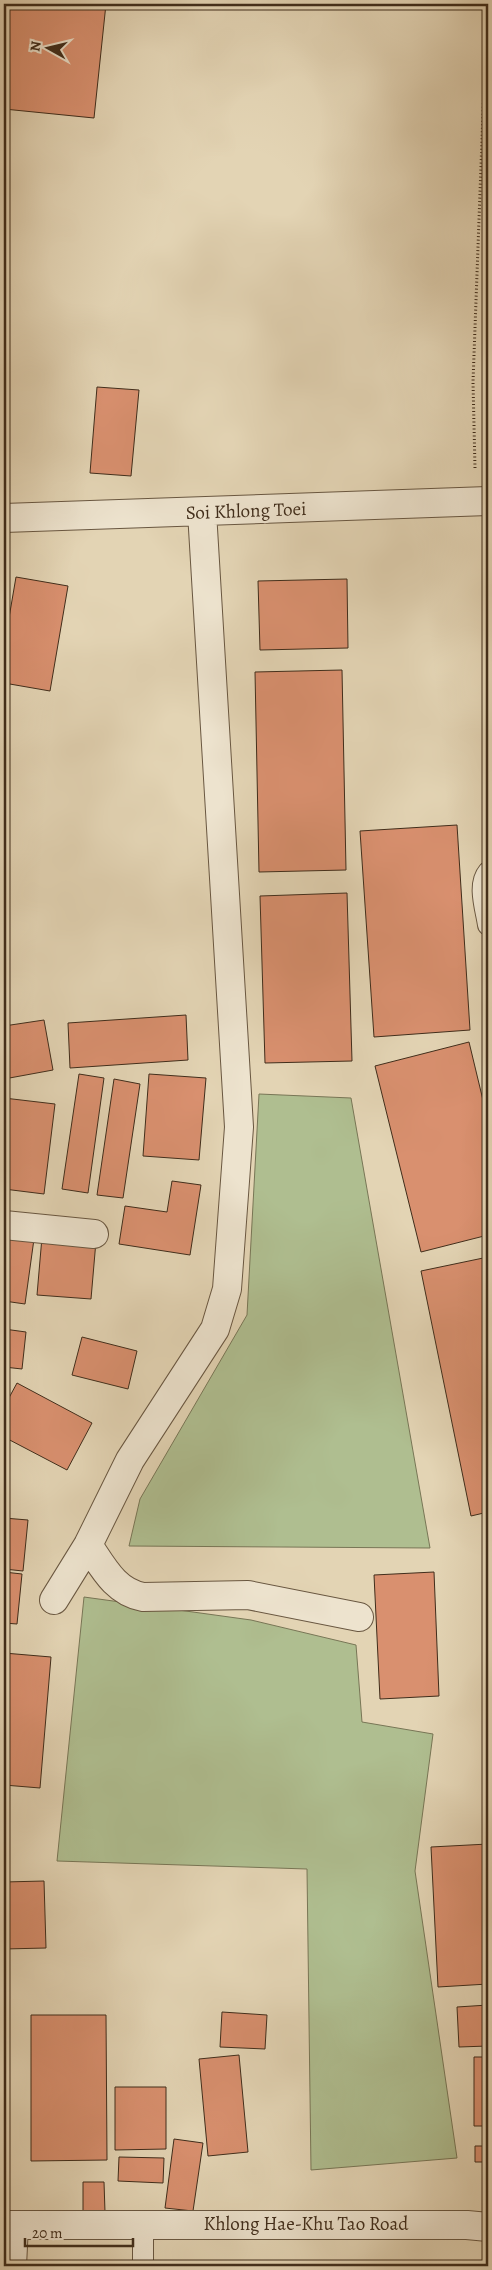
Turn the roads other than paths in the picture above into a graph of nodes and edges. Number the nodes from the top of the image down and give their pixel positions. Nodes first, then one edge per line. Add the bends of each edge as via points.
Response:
1 (482, 501) edge
2 (202, 512) junction
3 (4, 518) edge
4 (488, 872) edge
5 (488, 925) edge
6 (4, 1225) edge
7 (94, 1234) dead end
8 (88, 1545) junction
9 (54, 1600) dead end
10 (358, 1617) dead end
11 (143, 2224) junction
12 (9, 2225) edge
13 (488, 2226) edge
14 (12, 2266) edge
15 (143, 2266) edge

1 - 2 street, Soi Khlong Toei
2 - 3 street, Soi Khlong Toei
2 - 8 street via 239,1127 227,1289 215,1329 130,1460
4 - 5 lane via 484,877 483,893
6 - 7 street
8 - 9 street
8 - 10 street via 116,1585 130,1595 248,1595
11 - 12 street, Khlong Hae-Khu Tao Road
11 - 13 street, Khlong Hae-Khu Tao Road
11 - 15 lane
12 - 14 street

